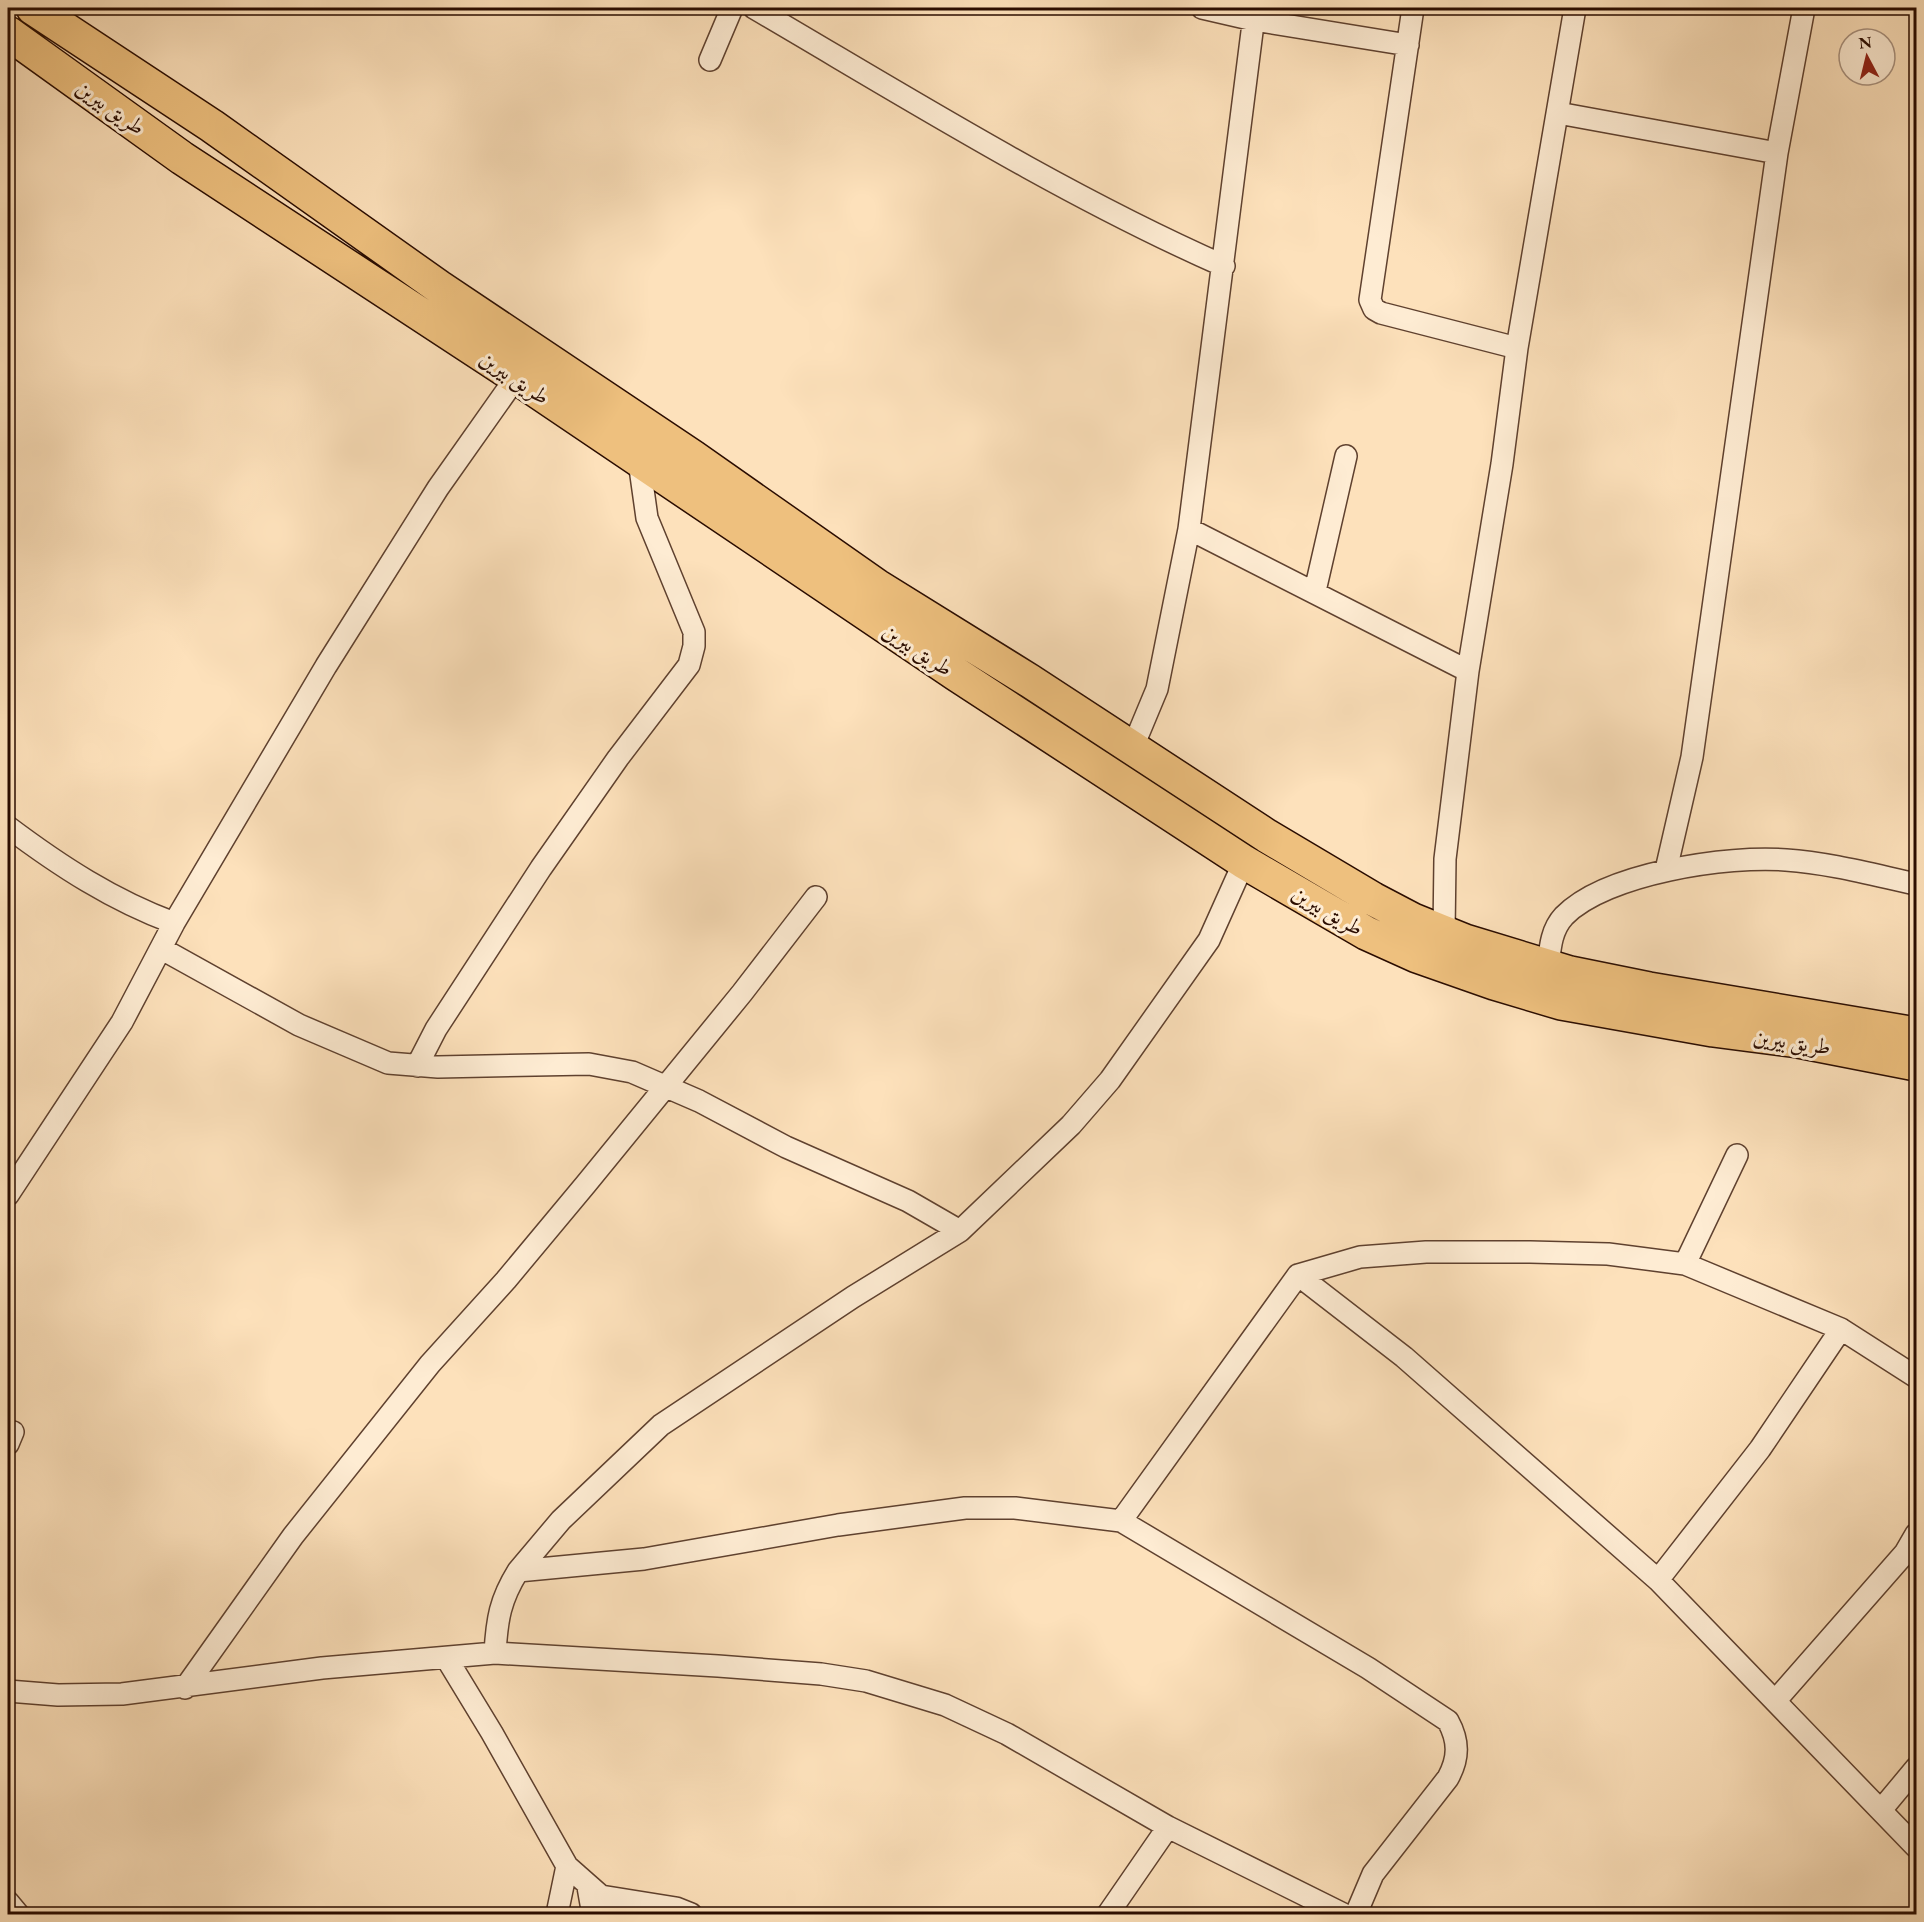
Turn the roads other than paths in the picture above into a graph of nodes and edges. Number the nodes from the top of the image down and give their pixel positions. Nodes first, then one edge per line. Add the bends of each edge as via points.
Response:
1 (33, 8) edge
2 (732, 8) edge
3 (754, 8) edge
4 (1202, 8) edge
5 (1413, 8) edge
6 (1575, 8) edge
7 (1804, 8) edge
8 (1255, 14) edge
9 (8, 33) edge
10 (1408, 45) junction
11 (710, 60) dead end
12 (1558, 113) junction
13 (1777, 153) junction
14 (1224, 266) junction
15 (1517, 348) junction
16 (525, 365) junction
17 (1346, 456) dead end
18 (639, 461) junction
19 (1189, 529) junction
20 (1316, 591) junction
21 (975, 648) junction
22 (1468, 670) junction
23 (956, 674) junction
24 (1132, 749) junction
25 (8, 826) edge
26 (1245, 862) junction
27 (1666, 870) junction
28 (1917, 884) edge
29 (816, 897) dead end
30 (174, 923) junction
31 (1444, 932) junction
32 (162, 949) junction
33 (1548, 967) junction
34 (1917, 1034) edge
35 (1917, 1064) edge
36 (417, 1066) junction
37 (665, 1086) junction
38 (1737, 1155) dead end
39 (8, 1195) edge
40 (960, 1231) junction
41 (1685, 1264) junction
42 (1298, 1275) junction
43 (1841, 1329) junction
44 (1917, 1377) edge
45 (1121, 1521) junction
46 (1917, 1533) edge
47 (518, 1570) junction
48 (1658, 1580) junction
49 (495, 1653) junction
50 (447, 1659) junction
51 (185, 1688) junction
52 (9, 1694) edge
53 (1776, 1700) junction
54 (1917, 1768) edge
55 (1881, 1810) junction
56 (1168, 1827) junction
57 (1917, 1847) edge
58 (567, 1866) junction
59 (588, 1887) junction
60 (8, 1902) edge
61 (18, 1914) edge
62 (557, 1914) edge
63 (597, 1914) edge
64 (692, 1914) edge
65 (1108, 1914) edge
66 (1343, 1914) edge
67 (1356, 1914) edge

1 - 16 main road, طريق بيرين via 212,126
2 - 11 street
3 - 14 street via 1024,165 1152,234
4 - 8 street
5 - 10 street
6 - 12 street
7 - 13 street
8 - 10 street
8 - 14 street
9 - 16 main road, طريق بيرين via 182,158
10 - 15 street via 1370,300 1381,313
12 - 13 street
12 - 15 street
13 - 27 street via 1692,758
14 - 19 street
15 - 22 street via 1503,464
16 - 18 main road, طريق بيرين
16 - 21 main road, طريق بيرين via 693,457
16 - 30 street via 438,488 332,656
17 - 20 street
18 - 23 main road, طريق بيرين
18 - 36 street via 647,518 694,632 689,665 541,868 436,1029
19 - 20 street
19 - 24 street via 1157,689
20 - 22 street
21 - 23 main road
21 - 24 main road, طريق بيرين
22 - 31 street via 1445,859
23 - 26 main road, طريق بيرين
24 - 31 main road, طريق بيرين via 1321,870 1413,921
25 - 30 street via 46,856 99,889
26 - 35 main road, طريق بيرين via 1366,933 1494,983 1562,1003
26 - 40 street via 1209,940 1110,1080 1071,1125
27 - 28 street via 1784,860
27 - 33 street via 1598,895 1564,916 1551,938
29 - 37 street
30 - 32 street
31 - 33 main road, طريق بيرين
32 - 36 street via 352,1050 388,1064
32 - 39 street via 122,1022
33 - 34 main road, طريق بيرين via 1648,989
36 - 37 street via 589,1064 621,1069
37 - 40 street via 786,1147 908,1200
37 - 51 street via 506,1280 430,1364 293,1536
38 - 41 street
40 - 47 street via 661,1425 561,1520
41 - 42 street via 1608,1254 1426,1252 1360,1257
41 - 43 street
42 - 45 street
42 - 48 street via 1404,1357
43 - 44 street
43 - 48 street via 1760,1449
45 - 47 street via 1015,1508 965,1508 838,1525 644,1559
45 - 67 street via 1368,1668 1448,1721 1457,1751 1455,1765 1373,1874
46 - 53 street via 1905,1553
47 - 49 street via 503,1594
48 - 53 street
49 - 50 street
49 - 56 street via 718,1666 866,1681 945,1705 1007,1734
50 - 51 street via 322,1668
50 - 58 street
51 - 52 street via 122,1694
53 - 55 street
54 - 55 street
55 - 57 street
56 - 65 street
56 - 66 street
58 - 59 street
58 - 62 street
59 - 63 street
59 - 64 street via 601,1896
60 - 61 street

